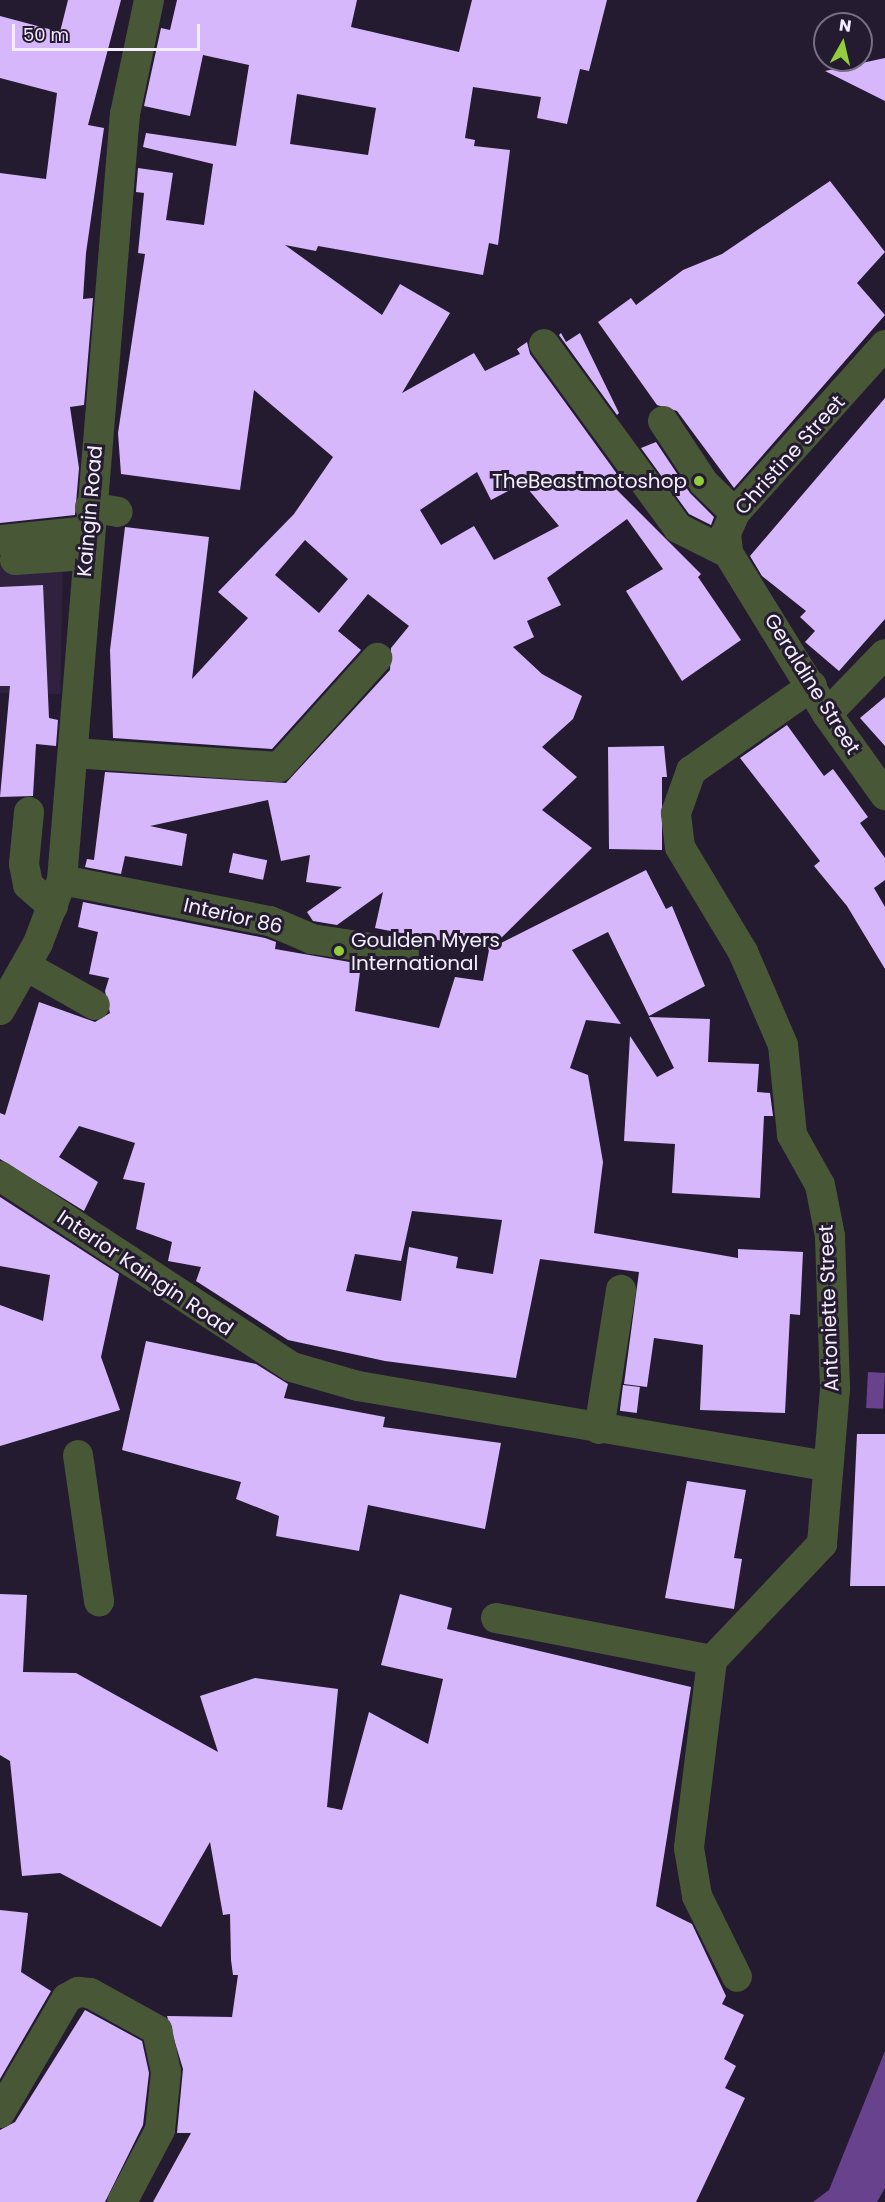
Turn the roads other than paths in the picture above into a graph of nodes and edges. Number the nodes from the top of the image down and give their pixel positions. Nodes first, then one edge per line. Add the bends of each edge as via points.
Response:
1 (149, 0) edge
2 (544, 344) dead end
3 (885, 345) edge
4 (663, 421) dead end
5 (735, 513) junction
6 (95, 526) junction
7 (0, 540) edge
8 (0, 561) edge
9 (736, 562) junction
10 (885, 654) edge
11 (377, 658) dead end
12 (812, 686) junction
13 (827, 714) junction
14 (73, 753) junction
15 (885, 795) edge
16 (29, 812) dead end
17 (57, 894) junction
18 (404, 953) dead end
19 (26, 966) junction
20 (95, 1005) dead end
21 (0, 1011) edge
22 (0, 1176) edge
23 (621, 1290) dead end
24 (599, 1429) junction
25 (829, 1451) junction
26 (78, 1455) dead end
27 (99, 1601) dead end
28 (496, 1617) dead end
29 (712, 1660) junction
30 (737, 1977) dead end
31 (0, 2113) edge
32 (122, 2202) edge

1 - 6 street, Kaingin Road via 114,113
2 - 9 street via 678,528
3 - 5 street, Christine Street
4 - 5 street via 704,483
5 - 9 street, Christine Street via 726,533
6 - 7 street
6 - 8 street
6 - 14 street, Kaingin Road
9 - 12 street, Geraldine Street
10 - 13 street
11 - 14 street via 279,767
12 - 13 street, Geraldine Street
12 - 25 street, Antoniette Street via 691,771 676,813 680,847 743,952 783,1045 792,1135 820,1185 830,1236 835,1388
13 - 15 street, Geraldine Street
14 - 17 street, Kaingin Road
16 - 17 street via 24,864 28,885
17 - 18 street, Interior 86 via 270,921 312,939
17 - 19 street, Kaingin Road
19 - 20 street
19 - 21 street, Kaingin Road
22 - 24 street, Interior Kaingin Road via 292,1367 358,1386
23 - 24 street
24 - 25 street, Interior Kaingin Road
25 - 29 street, Antoniette Street via 822,1544
26 - 27 street
28 - 29 street
29 - 30 street via 689,1848 698,1896
31 - 32 street via 67,1998 90,1993 157,2030 163,2048 160,2130

